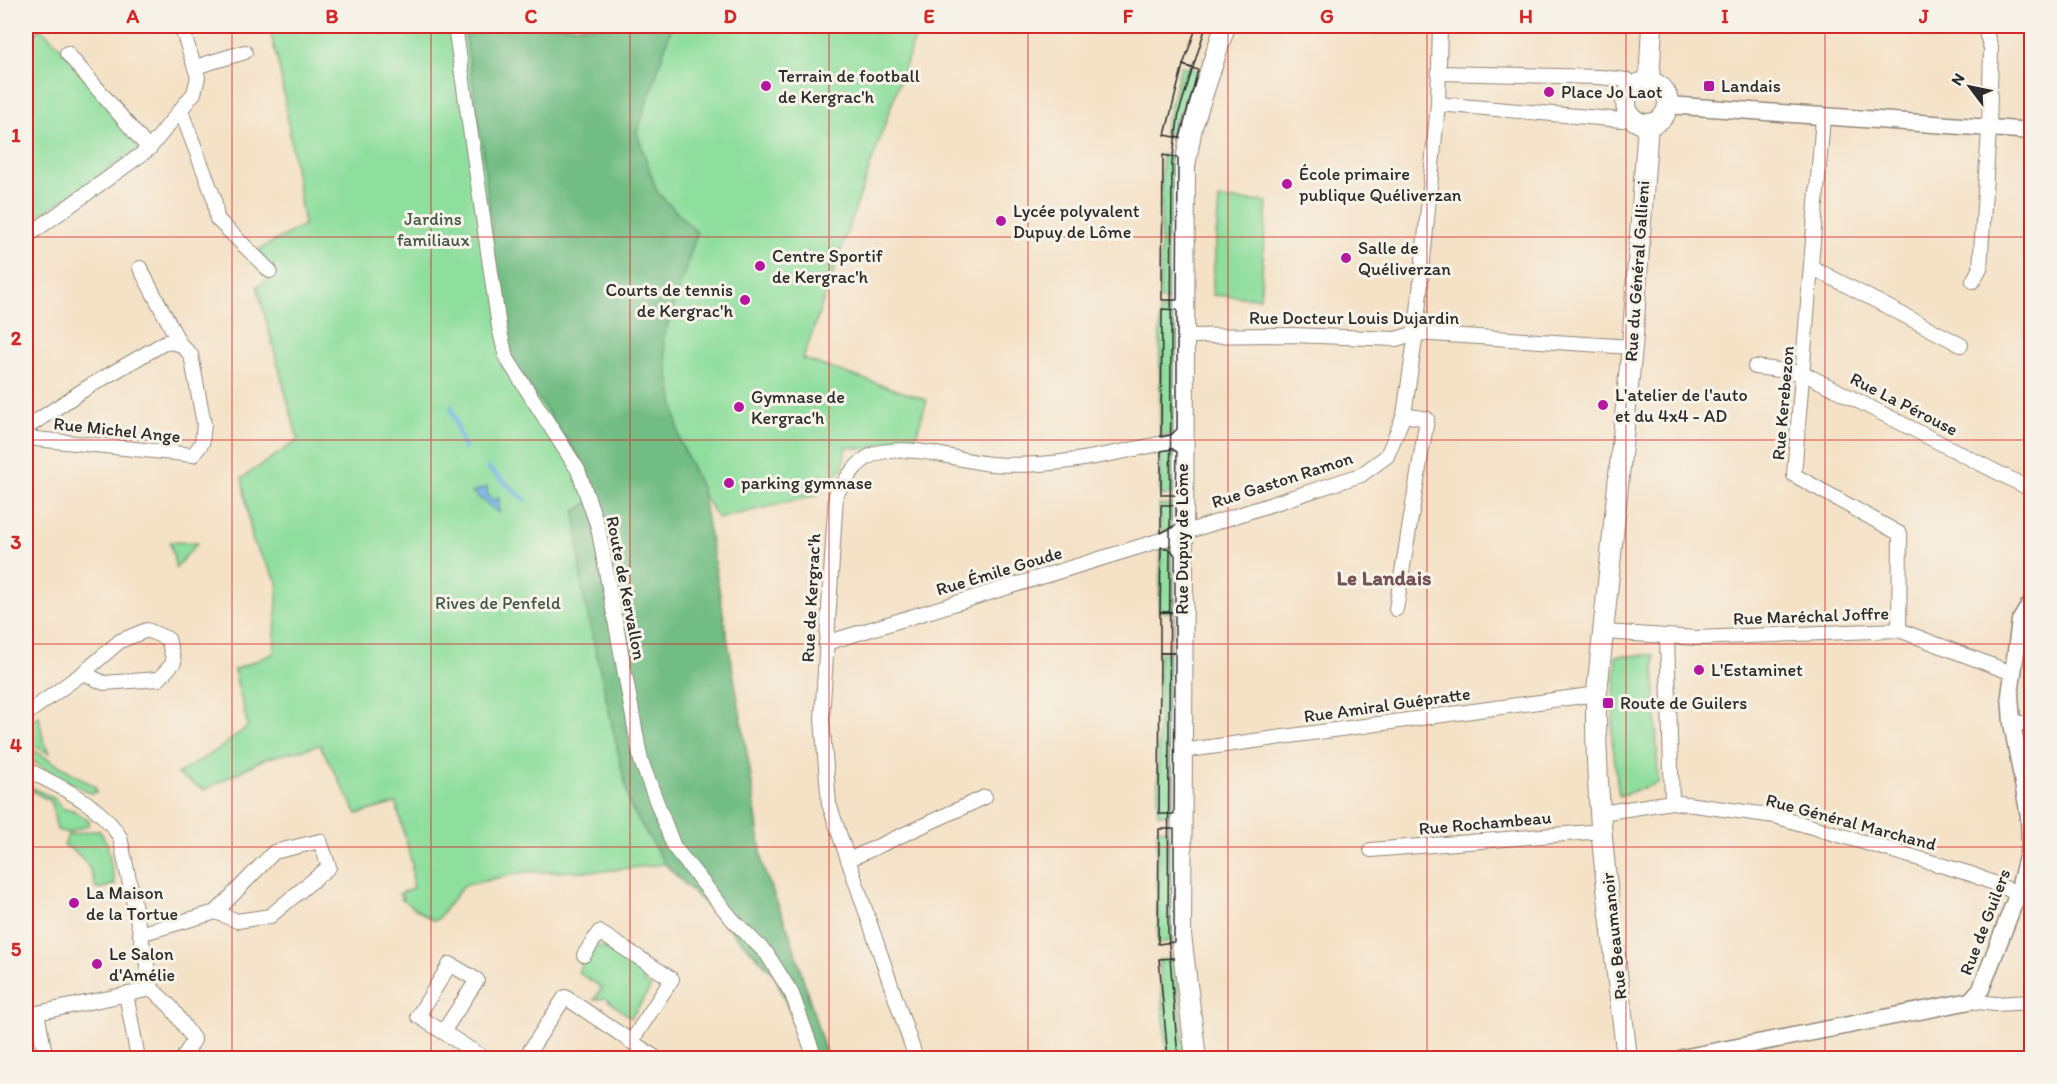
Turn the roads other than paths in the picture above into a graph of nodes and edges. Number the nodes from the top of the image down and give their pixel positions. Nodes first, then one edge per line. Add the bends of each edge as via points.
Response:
1 (31, 26) edge
2 (182, 26) edge
3 (455, 26) edge
4 (1225, 26) edge
5 (1440, 26) edge
6 (1652, 26) edge
7 (1984, 26) edge
8 (26, 32) edge
9 (245, 52) dead end
10 (67, 53) dead end
11 (195, 67) junction
12 (1439, 73) junction
13 (1641, 84) junction
14 (1438, 104) junction
15 (1668, 105) junction
16 (181, 111) junction
17 (1822, 117) junction
18 (1639, 120) junction
19 (1989, 130) junction
20 (2031, 131) edge
21 (149, 148) junction
22 (26, 237) edge
23 (140, 268) dead end
24 (1813, 268) junction
25 (270, 271) dead end
26 (1973, 281) dead end
27 (1416, 333) junction
28 (1184, 336) junction
29 (180, 344) junction
30 (1961, 345) dead end
31 (1632, 347) junction
32 (1755, 367) dead end
33 (1803, 373) junction
34 (1404, 415) junction
35 (26, 428) edge
36 (26, 438) edge
37 (1182, 439) junction
38 (2031, 490) edge
39 (1182, 533) junction
40 (2031, 602) edge
41 (1396, 609) dead end
42 (1899, 630) junction
43 (1605, 632) junction
44 (1667, 637) junction
45 (826, 643) junction
46 (83, 673) junction
47 (2012, 673) junction
48 (1598, 694) junction
49 (26, 714) edge
50 (2012, 723) junction
51 (2031, 723) edge
52 (1181, 751) junction
53 (26, 769) edge
54 (985, 796) dead end
55 (1671, 802) junction
56 (2030, 816) edge
57 (1602, 822) junction
58 (1371, 850) dead end
59 (848, 860) junction
60 (2025, 896) edge
61 (216, 912) junction
62 (140, 934) junction
63 (584, 955) dead end
64 (152, 989) junction
65 (126, 994) junction
66 (1970, 1001) junction
67 (2031, 1002) edge
68 (443, 1032) junction
69 (631, 1042) junction
70 (1717, 1056) edge
71 (46, 1059) edge
72 (138, 1059) edge
73 (183, 1059) edge
74 (484, 1059) edge
75 (525, 1059) edge
76 (656, 1059) edge
77 (815, 1059) edge
78 (916, 1059) edge
79 (1196, 1059) edge
80 (1628, 1059) edge
81 (1682, 1059) edge

1 - 8 street
2 - 11 street
3 - 77 street, Route de Kervallon via 499,327 507,357 579,470 598,527 641,761 674,847 732,920 767,954 792,994
4 - 28 main road, Rue Dupuy de Lôme via 1192,127 1185,166
5 - 12 street, Rue Gaston Ramon
6 - 13 main road, Rue du Général Gallieni
7 - 19 street via 1991,48
9 - 11 street
10 - 21 street
11 - 16 street via 198,77 194,93
12 - 13 street via 1600,77
12 - 14 street, Rue Gaston Ramon
13 - 15 main road via 1663,90
13 - 18 main road, Rue du Général Gallieni via 1627,98
14 - 18 street
14 - 27 street, Rue Gaston Ramon
15 - 17 street
15 - 18 main road via 1661,118
16 - 21 street
16 - 25 street via 214,198 217,219
17 - 19 street
17 - 24 street, Rue Kerebezon
18 - 31 main road, Rue du Général Gallieni
19 - 20 street
19 - 26 street via 1980,268
21 - 22 street
23 - 29 street, Rue Michel Ange
24 - 30 street
24 - 33 street, Rue Kerebezon
27 - 28 street, Rue Docteur Louis Dujardin via 1396,339
27 - 31 street, Rue Docteur Louis Dujardin
27 - 34 street, Rue Gaston Ramon
28 - 37 main road, Rue Dupuy de Lôme
29 - 35 street, Rue Michel Ange via 166,342
29 - 36 street, Rue Michel Ange via 191,355 204,424 202,443 193,455
31 - 43 main road, Rue du Général Gallieni
32 - 33 street, Rue La Pérouse
33 - 38 street, Rue La Pérouse
33 - 42 street, Rue Kerebezon via 1794,475 1900,534
34 - 39 street, Rue Gaston Ramon via 1387,456 1360,475
34 - 41 street via 1427,419
37 - 39 main road, Rue Dupuy de Lôme
37 - 45 street, Rue de Kergrac'h via 1123,453 1042,464 990,464 924,451 880,452 857,465 836,495
39 - 45 street, Rue Émile Goude
39 - 52 main road, Rue Dupuy de Lôme
40 - 47 street, Rue de Guilers via 2020,621
42 - 44 street, Rue Maréchal Joffre
42 - 47 street, Rue Maréchal Joffre
43 - 44 street, Rue Maréchal Joffre
43 - 48 main road, Rue du Général Gallieni
44 - 55 street
45 - 59 street, Rue de Kergrac'h via 822,719 828,804
46 - 46 street via 104,683 159,680 174,662 173,649 168,639 147,630 120,641
46 - 49 street
47 - 50 street, Rue de Guilers
48 - 52 street, Rue Amiral Guépratte
48 - 57 main road, Rue Beaumanoir via 1596,745
50 - 51 street
50 - 56 street, Rue de Guilers
52 - 79 main road, Rue Dupuy de Lôme via 1181,935
53 - 62 street via 86,801 109,820 120,837
54 - 59 street
55 - 57 street, Rue Général Marchand
55 - 60 street, Rue Général Marchand via 1775,816 1971,874
56 - 60 street, Rue de Guilers
57 - 58 street, Rue Rochambeau
57 - 80 main road, Rue Beaumanoir
59 - 78 street, Rue de Kergrac'h
60 - 66 street, Rue de Guilers via 1981,989
61 - 61 street via 237,921 270,916 329,867 321,841 274,852
61 - 62 street
62 - 64 street
63 - 69 street via 599,932 672,979
64 - 65 street
64 - 73 street via 171,1007 194,1040
65 - 71 street via 37,1013
65 - 72 street
66 - 67 street
66 - 70 street, Rue de Guilers
68 - 68 street via 477,980 450,964 417,1016
68 - 74 street
69 - 75 street via 565,997
69 - 76 street
70 - 81 street, Rue de Guilers

